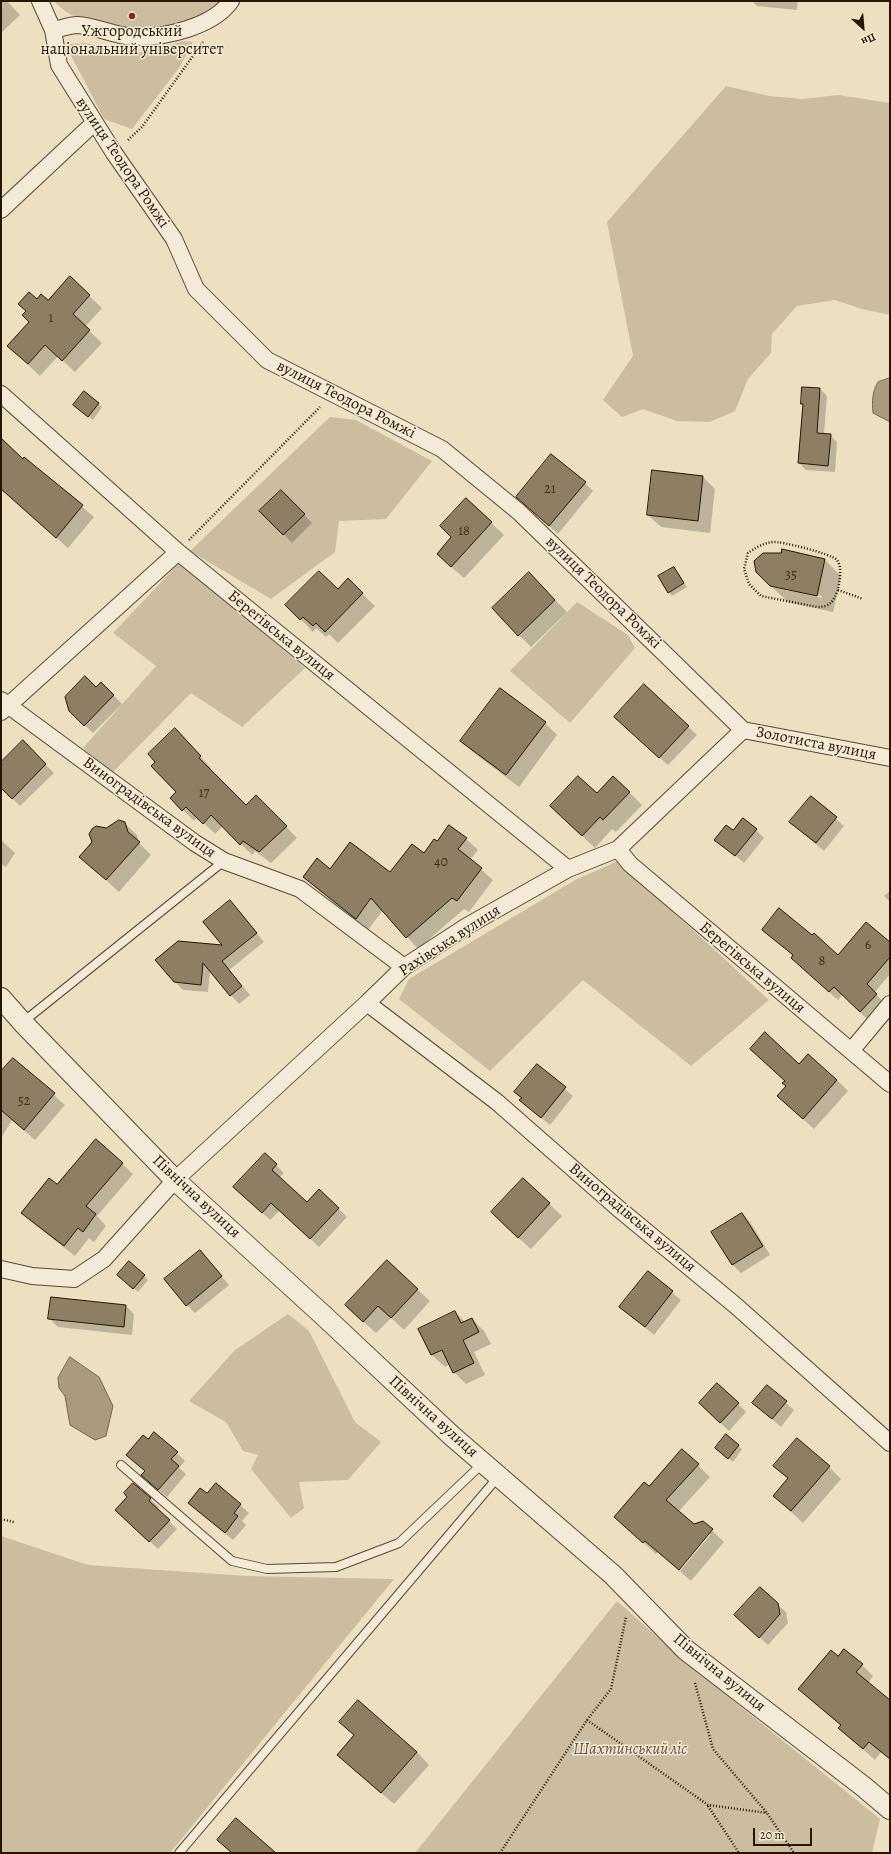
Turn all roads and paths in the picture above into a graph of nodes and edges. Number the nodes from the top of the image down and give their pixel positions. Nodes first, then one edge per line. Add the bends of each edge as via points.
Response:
1 (40, 1) edge
2 (231, 1) edge
3 (212, 19) junction
4 (53, 30) junction
5 (94, 123) junction
6 (114, 154) junction
7 (1, 210) edge
8 (1, 394) edge
9 (333, 394) junction
10 (178, 552) junction
11 (838, 590) junction
12 (863, 599) dead end
13 (3, 706) edge
14 (743, 730) junction
15 (890, 758) edge
16 (618, 849) junction
17 (224, 861) junction
18 (568, 870) junction
19 (404, 967) junction
20 (1, 998) edge
21 (367, 1003) junction
22 (890, 1004) edge
23 (23, 1023) junction
24 (850, 1051) junction
25 (890, 1084) edge
26 (175, 1180) junction
27 (1, 1269) edge
28 (890, 1443) edge
29 (483, 1462) junction
30 (121, 1465) dead end
31 (499, 1476) junction
32 (1, 1519) edge
33 (14, 1522) dead end
34 (627, 1616) dead end
35 (694, 1680) dead end
36 (587, 1720) junction
37 (708, 1805) junction
38 (890, 1809) edge
39 (767, 1813) junction
40 (179, 1853) edge
41 (500, 1853) edge
42 (739, 1853) edge
43 (794, 1853) edge

1 - 4 street, вулиця Теодора Ромжі
2 - 3 street
3 - 4 street via 184,30 154,36 133,37 76,25
3 - 6 path via 202,45 142,127
4 - 5 street, вулиця Теодора Ромжі via 59,65
5 - 6 street, вулиця Теодора Ромжі
5 - 7 street
6 - 9 street, вулиця Теодора Ромжі via 174,239 196,289 267,360
8 - 10 street, Берегівська вулиця
9 - 10 path
9 - 14 street, вулиця Теодора Ромжі via 442,449 519,512
10 - 13 street
10 - 18 street, Берегівська вулиця
11 - 11 path via 840,567 837,560 829,554 773,542 756,546 748,553 744,569 748,584 761,596 817,608 833,602
11 - 12 path
13 - 17 street, Виноградівська вулиця
14 - 15 street, Золотиста вулиця
14 - 16 street, Рахівська вулиця
16 - 18 street, Рахівська вулиця
16 - 24 street, Берегівська вулиця via 630,864
17 - 19 street, Виноградівська вулиця via 300,889
17 - 23 lane
18 - 19 street, Рахівська вулиця via 467,926
19 - 21 street, Рахівська вулиця
20 - 23 street, Північна вулиця
21 - 26 street, Рахівська вулиця
21 - 28 street, Виноградівська вулиця via 497,1102 619,1209 735,1305
22 - 24 street
23 - 26 street, Північна вулиця
24 - 25 street, Берегівська вулиця
26 - 27 street, Рахівська вулиця via 104,1258 74,1279 32,1276
26 - 29 street, Північна вулиця
29 - 30 lane via 399,1542 336,1567 267,1569 232,1561
29 - 31 street, Північна вулиця
31 - 38 street, Північна вулиця via 613,1575 686,1650
31 - 40 lane
32 - 33 path
34 - 36 path via 611,1689
35 - 39 path via 713,1749
36 - 37 path
36 - 41 path
37 - 39 path
37 - 42 path
39 - 43 path

